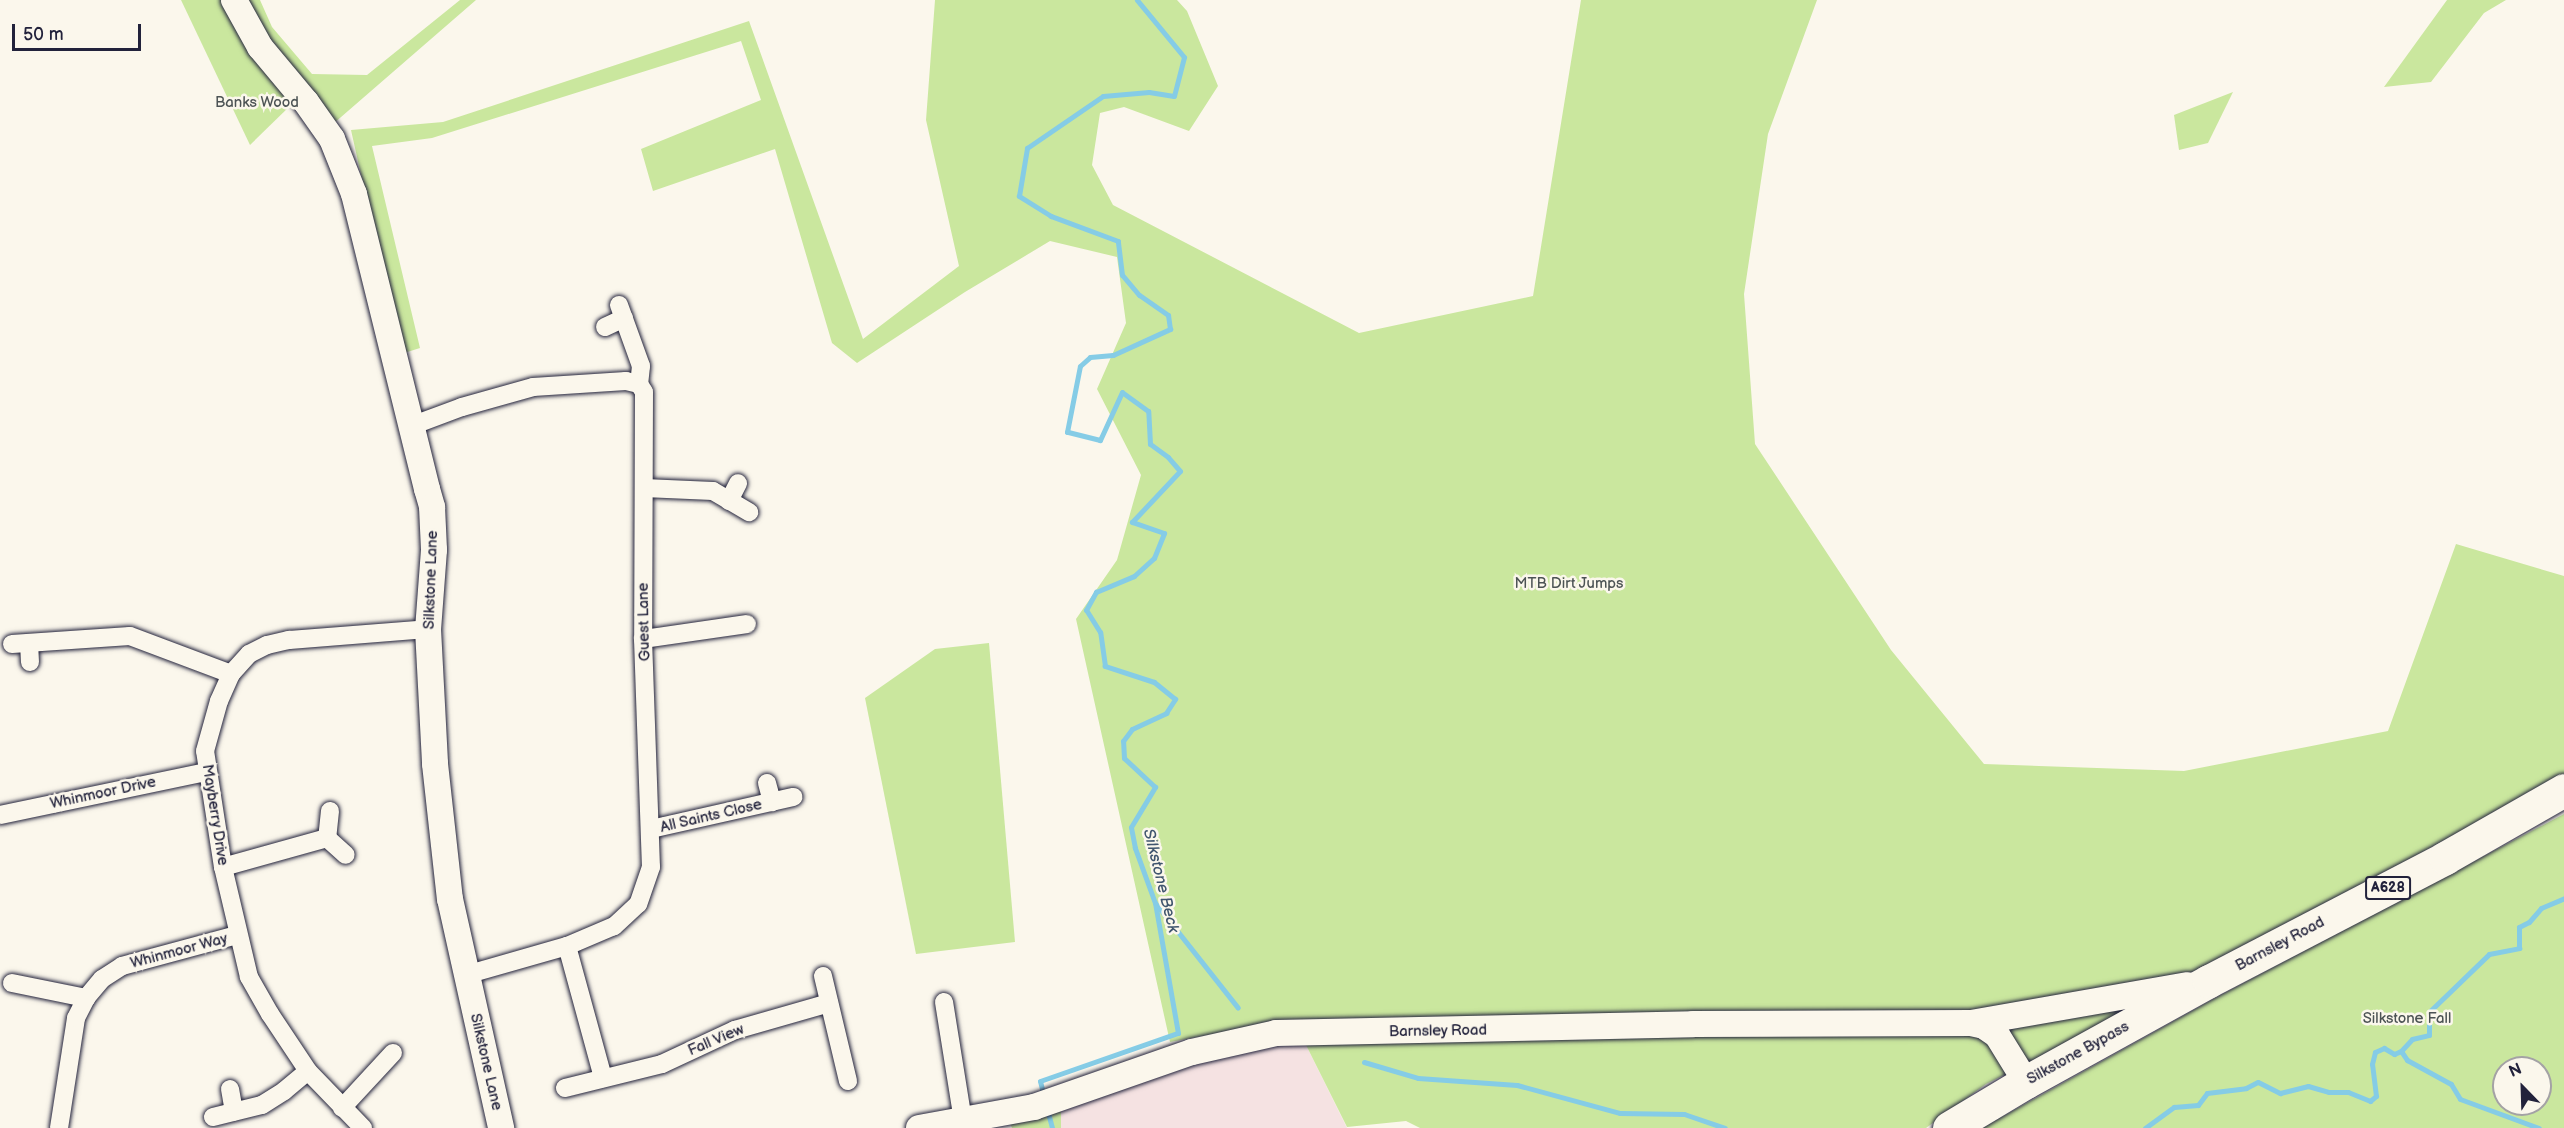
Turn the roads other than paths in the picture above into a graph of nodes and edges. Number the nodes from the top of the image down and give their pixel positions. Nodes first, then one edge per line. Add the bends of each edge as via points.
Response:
1 (234, 0) edge
2 (605, 327) dead end
3 (639, 384) junction
4 (411, 426) junction
5 (738, 483) dead end
6 (644, 488) junction
7 (729, 501) junction
8 (749, 512) dead end
9 (747, 624) dead end
10 (428, 629) junction
11 (643, 639) junction
12 (30, 662) dead end
13 (231, 674) junction
14 (206, 772) junction
15 (767, 783) dead end
16 (2564, 790) edge
17 (793, 797) dead end
18 (772, 802) junction
19 (330, 811) dead end
20 (0, 815) edge
21 (651, 830) junction
22 (327, 838) junction
23 (346, 855) dead end
24 (224, 867) junction
25 (237, 935) junction
26 (567, 946) junction
27 (466, 975) junction
28 (823, 976) dead end
29 (2209, 981) junction
30 (12, 983) dead end
31 (86, 998) junction
32 (944, 1002) dead end
33 (829, 1003) junction
34 (1971, 1023) junction
35 (393, 1053) dead end
36 (308, 1071) junction
37 (603, 1078) junction
38 (848, 1081) dead end
39 (2026, 1082) junction
40 (566, 1088) dead end
41 (230, 1089) dead end
42 (342, 1108) junction
43 (234, 1112) junction
44 (213, 1117) dead end
45 (963, 1120) junction
46 (1009, 1120) edge
47 (59, 1128) edge
48 (363, 1128) edge
49 (501, 1128) edge
50 (919, 1128) edge
51 (1949, 1128) edge

1 - 4 street, Silkstone Lane via 260,47 332,139 354,194
2 - 3 street, Guest Lane via 621,312 641,366
3 - 4 street via 626,381 533,387
3 - 6 street, Guest Lane via 644,392
4 - 10 street, Silkstone Lane via 432,507 434,550
5 - 7 street
6 - 7 street via 713,491
6 - 11 street, Guest Lane
7 - 8 street
9 - 11 street via 725,618
10 - 13 street, Mayberry Drive via 267,645 249,654
10 - 27 street, Silkstone Lane via 436,775 450,899
11 - 21 street, Guest Lane
12 - 13 street via 21,644 130,636
13 - 14 street, Mayberry Drive via 209,732
14 - 20 street, Whinmoor Drive
14 - 24 street, Mayberry Drive
15 - 18 street, All Saints Close
16 - 29 highway, Barnsley Road / A628 via 2445,858
17 - 18 street, All Saints Close
18 - 21 street, All Saints Close
19 - 22 street
21 - 26 street, Guest Lane via 651,867 638,904 615,926
22 - 23 street
22 - 24 street
24 - 25 street, Mayberry Drive
25 - 31 street, Whinmoor Way via 122,966
25 - 36 street, Mayberry Drive via 249,977
26 - 27 street, Guest Lane
26 - 37 street
27 - 49 street, Silkstone Lane
28 - 33 street
29 - 34 street, Barnsley Road
29 - 39 highway, Silkstone Bypass / A628
30 - 31 street
31 - 47 street, Whinmoor Way via 76,1018
32 - 45 street
33 - 37 street, Fall View via 735,1030 662,1064
33 - 38 street
34 - 39 street, Barnsley Road via 1996,1035
34 - 46 street, Barnsley Road via 1276,1033 1192,1052 1034,1107
35 - 42 street
36 - 42 street, Mayberry Drive
36 - 43 street via 272,1100
37 - 40 street, Fall View
39 - 51 highway, Silkstone Bypass / A628
41 - 43 street
42 - 48 street, Mayberry Drive
43 - 44 street
45 - 46 street, Barnsley Road
45 - 50 street, Barnsley Road

